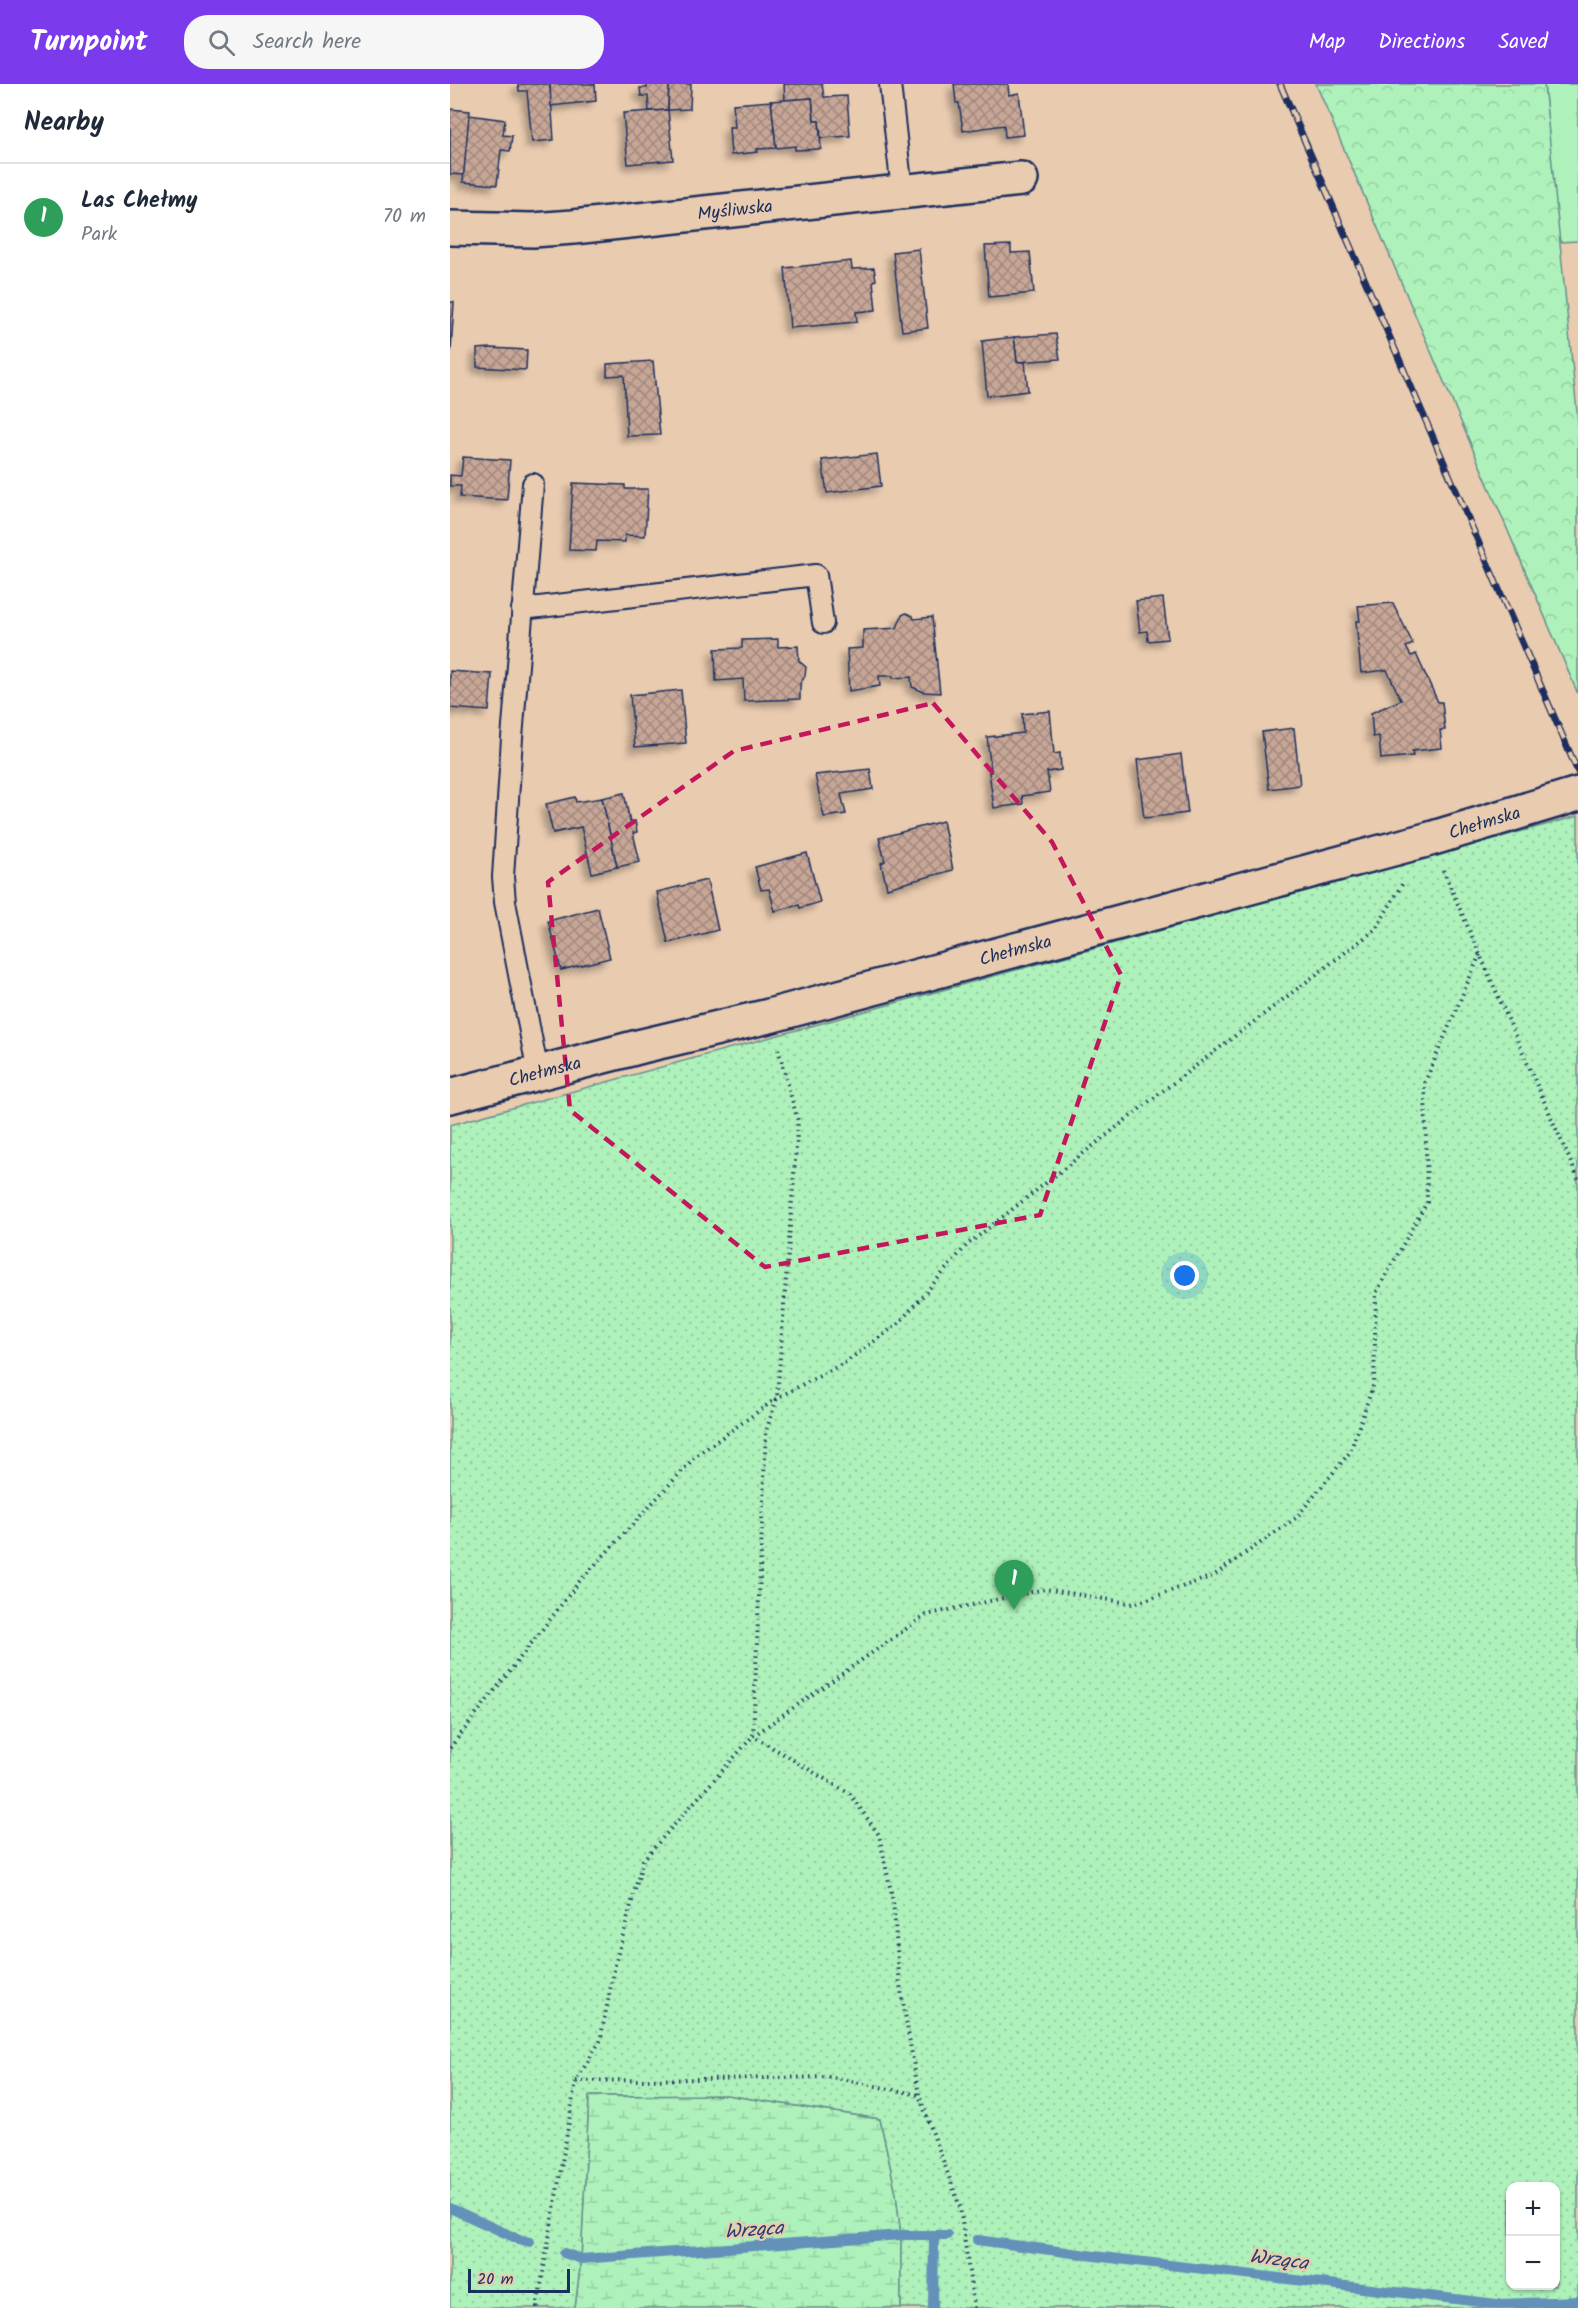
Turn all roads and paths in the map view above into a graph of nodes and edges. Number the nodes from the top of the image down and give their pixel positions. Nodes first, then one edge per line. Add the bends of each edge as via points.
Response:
1 (890, 84) edge
2 (1021, 179) dead end
3 (902, 191) junction
4 (450, 228) edge
5 (533, 484) dead end
6 (522, 609) junction
7 (823, 623) dead end
8 (1578, 794) edge
9 (1430, 838) junction
10 (1480, 954) junction
11 (769, 1016) junction
12 (538, 1073) junction
13 (450, 1096) edge
14 (1578, 1179) edge
15 (777, 1398) junction
16 (753, 1736) junction
17 (450, 1748) edge
18 (576, 2081) junction
19 (919, 2095) junction
20 (537, 2308) edge
21 (974, 2308) edge

1 - 3 lane
2 - 3 street, Myśliwska
3 - 4 street, Myśliwska via 573,227
5 - 6 lane
6 - 7 lane via 816,575
6 - 12 lane via 503,877
8 - 9 street, Chełmska
9 - 10 path
9 - 11 street, Chełmska
9 - 15 path via 1376,929 967,1245 899,1323 846,1362
10 - 14 path
10 - 16 path via 1425,1082 1427,1202 1376,1293 1374,1383 1350,1452 1296,1518 1213,1576 1134,1604 1045,1590 926,1615
11 - 12 street, Chełmska
11 - 15 path via 798,1121
12 - 13 street, Chełmska
15 - 16 path via 766,1431
15 - 17 path via 690,1463 579,1582
16 - 18 path via 643,1860 600,2041
16 - 19 path via 850,1794 879,1835 893,1901 900,1985
18 - 19 path via 831,2077
18 - 20 path
19 - 21 path via 960,2207

